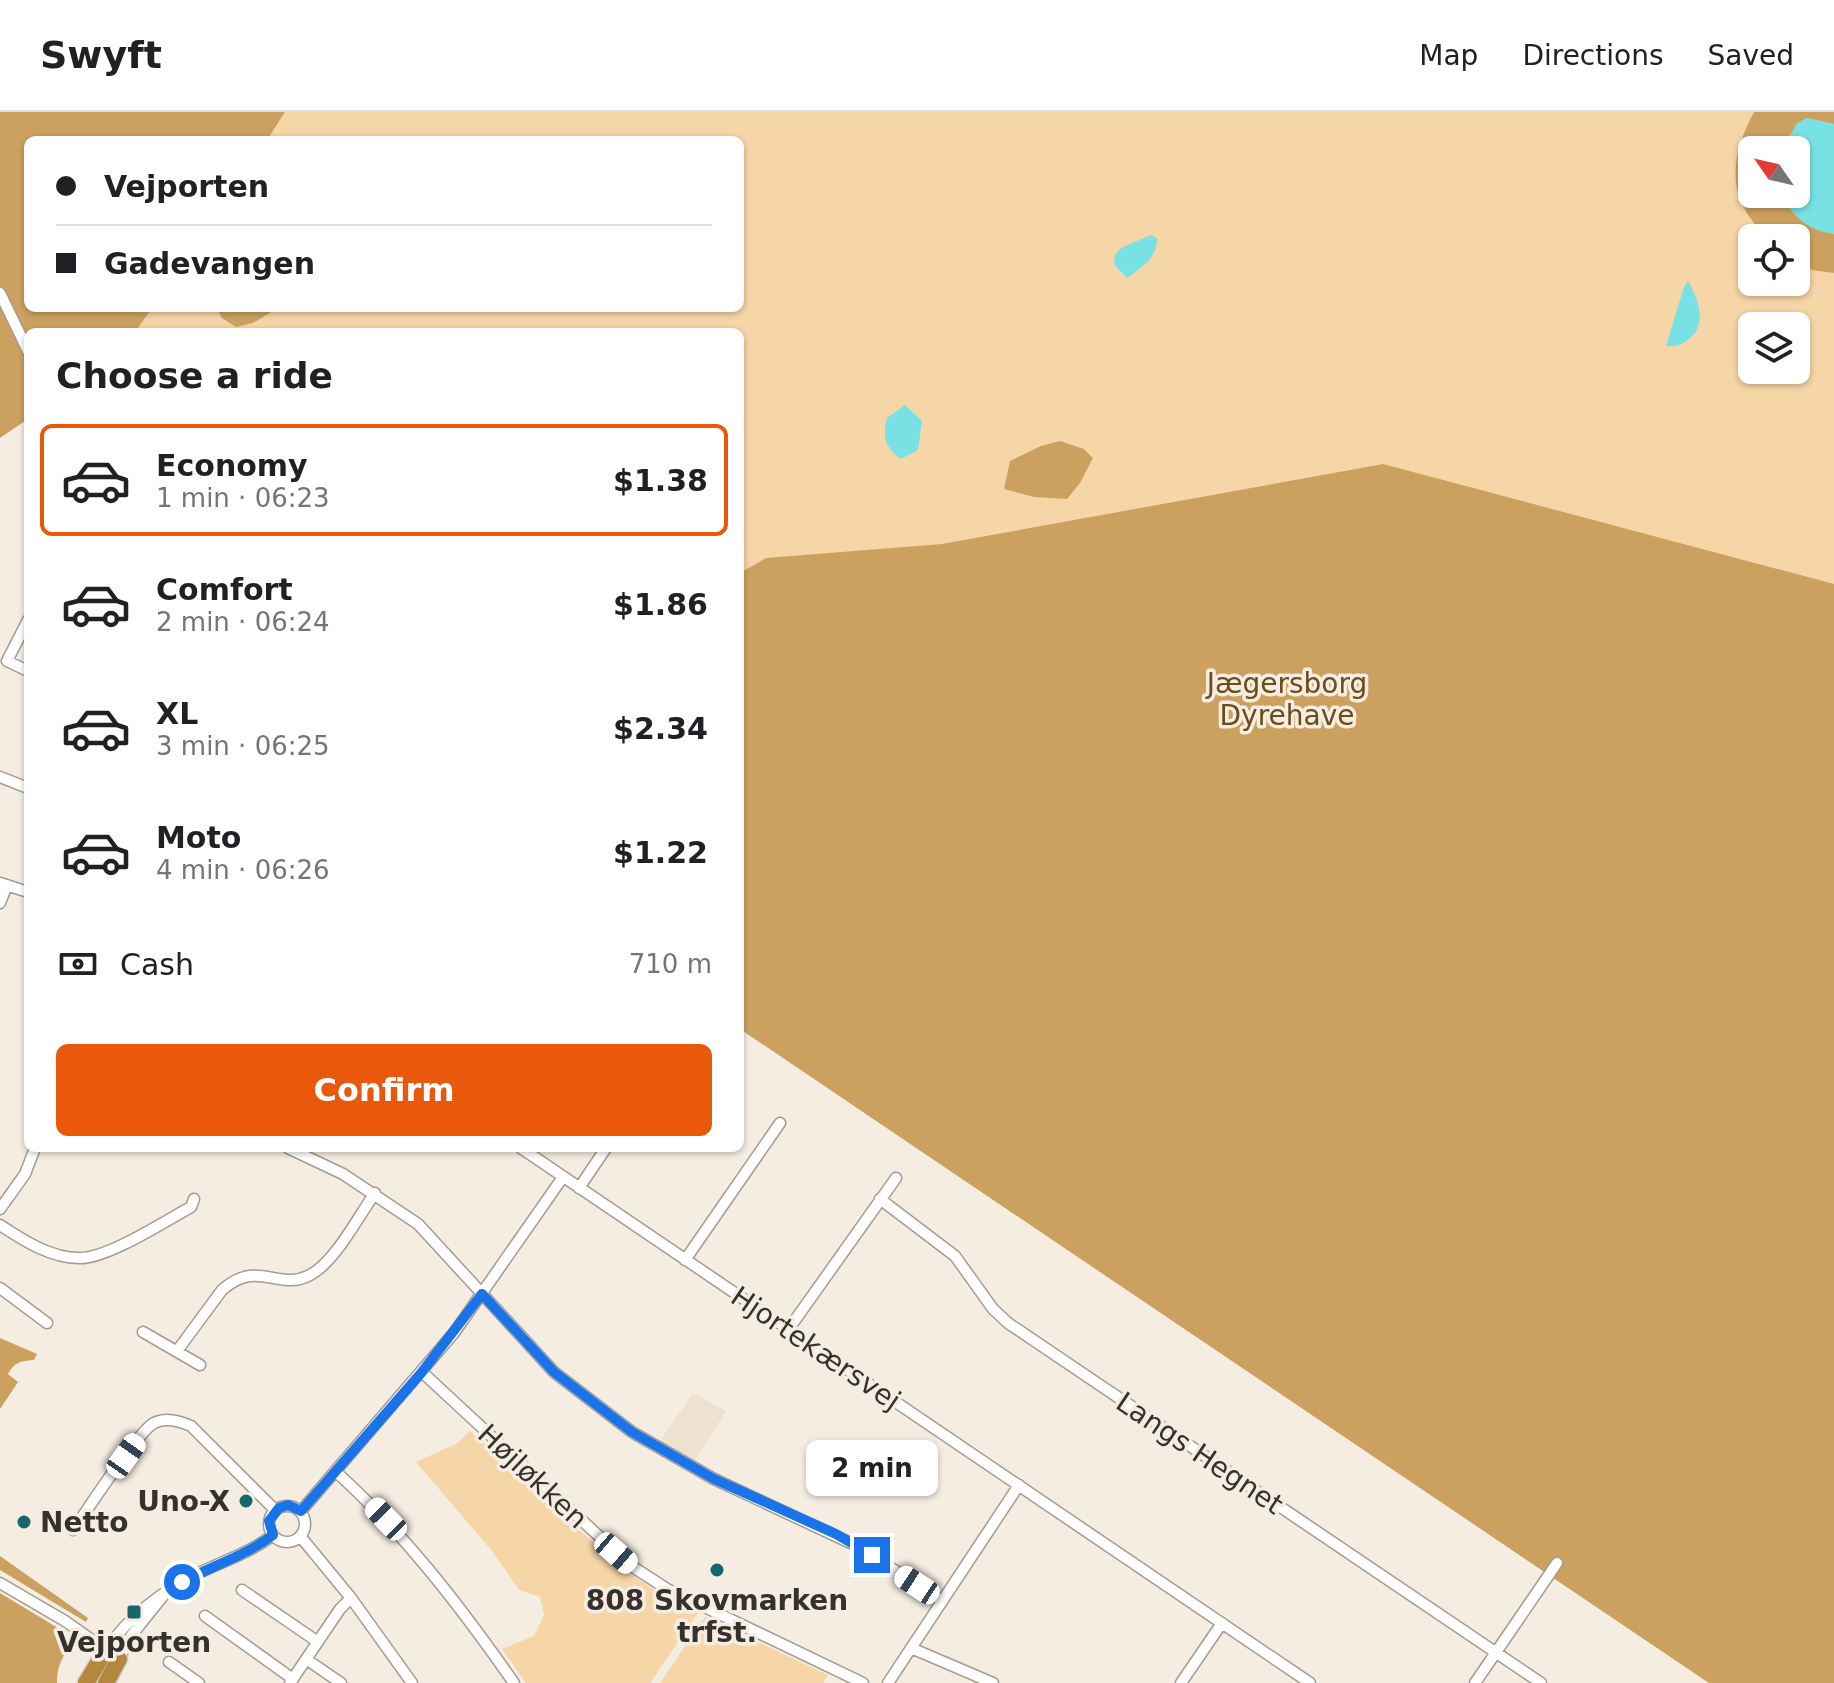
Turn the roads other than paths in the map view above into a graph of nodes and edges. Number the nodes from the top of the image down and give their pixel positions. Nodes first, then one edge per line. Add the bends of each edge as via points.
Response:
1 (0, 293) edge
2 (24, 343) edge
3 (24, 628) edge
4 (24, 669) edge
5 (0, 777) edge
6 (24, 786) edge
7 (4, 884) edge
8 (24, 891) edge
9 (0, 903) edge
10 (780, 1123) dead end
11 (33, 1152) edge
12 (297, 1152) edge
13 (527, 1152) edge
14 (603, 1152) edge
15 (563, 1177) junction
16 (896, 1178) dead end
17 (579, 1188) junction
18 (375, 1193) junction
19 (194, 1199) dead end
20 (880, 1199) junction
21 (0, 1209) edge
22 (0, 1225) edge
23 (685, 1260) junction
24 (0, 1288) edge
25 (482, 1294) junction
26 (47, 1323) dead end
27 (788, 1330) junction
28 (143, 1332) dead end
29 (177, 1351) junction
30 (200, 1365) dead end
31 (422, 1372) junction
32 (335, 1471) junction
33 (1019, 1485) junction
34 (275, 1510) junction
35 (301, 1511) junction
36 (73, 1530) dead end
37 (273, 1535) junction
38 (300, 1536) junction
39 (1557, 1563) dead end
40 (0, 1583) edge
41 (242, 1590) dead end
42 (351, 1598) junction
43 (942, 1601) junction
44 (205, 1616) dead end
45 (1222, 1623) junction
46 (318, 1642) junction
47 (911, 1648) junction
48 (1496, 1653) junction
49 (112, 1654) junction
50 (306, 1659) junction
51 (169, 1662) dead end
52 (292, 1681) edge
53 (86, 1683) edge
54 (106, 1683) edge
55 (199, 1683) edge
56 (341, 1683) edge
57 (412, 1683) edge
58 (514, 1683) edge
59 (863, 1683) edge
60 (888, 1683) edge
61 (993, 1683) edge
62 (1181, 1683) edge
63 (1310, 1683) edge
64 (1475, 1683) edge
65 (1541, 1683) edge

1 - 2 street
3 - 4 street via 7,661
5 - 6 street
7 - 8 street
7 - 9 street
10 - 23 street
11 - 21 street
12 - 18 street
13 - 15 street, Hjortekærsvej
14 - 17 street
15 - 17 street, Hjortekærsvej
15 - 25 street
16 - 20 street
17 - 23 street, Hjortekærsvej
18 - 25 street via 433,1237
18 - 29 street via 319,1269 296,1280 259,1274 232,1282
19 - 22 street via 191,1207 100,1254 81,1258 38,1247
20 - 27 street
20 - 48 street, Langs Hegnet via 955,1256 1008,1323
23 - 27 street, Hjortekærsvej
24 - 26 street
25 - 31 street
25 - 43 street via 554,1372 632,1432 714,1479 847,1540
27 - 33 street, Hjortekærsvej
28 - 29 street
29 - 30 street
31 - 32 street
31 - 59 street, Højløkken via 630,1565 667,1589
32 - 35 street
32 - 58 street via 400,1533
33 - 43 street
33 - 45 street, Hjortekærsvej
34 - 35 street via 288,1505
34 - 36 street via 191,1426 164,1420 145,1429
34 - 37 street via 269,1521
35 - 38 street via 305,1521
37 - 38 street via 286,1542
37 - 49 street via 200,1573 130,1620
38 - 42 street
39 - 48 street
40 - 49 street
41 - 46 street
42 - 46 street
42 - 57 street
43 - 47 street
44 - 52 street
45 - 62 street
45 - 63 street, Hjortekærsvej
46 - 50 street
47 - 60 street
47 - 61 street
48 - 64 street
48 - 65 street, Langs Hegnet
49 - 53 highway
49 - 54 highway
50 - 52 street
50 - 56 street
51 - 55 street

